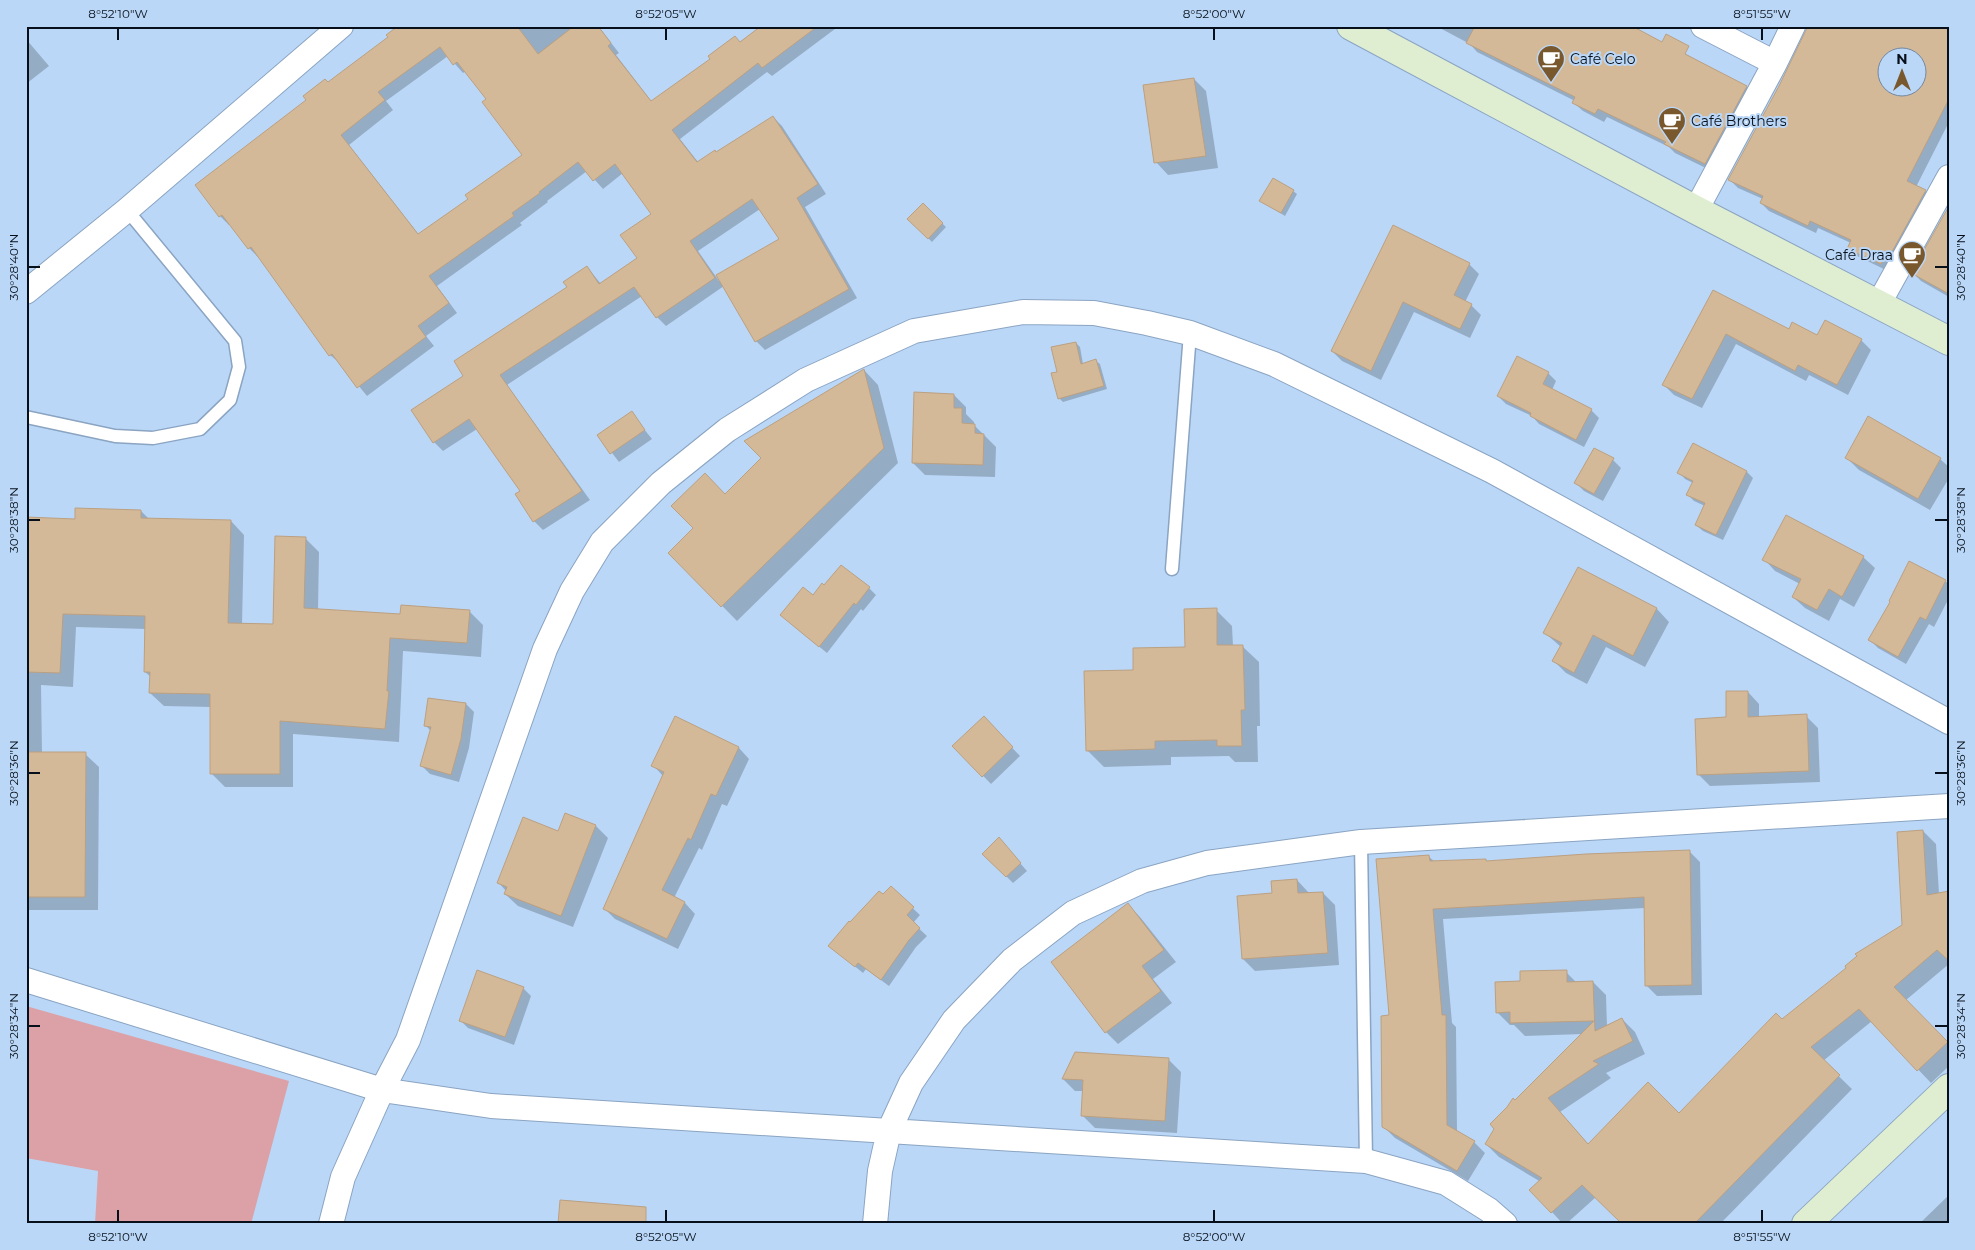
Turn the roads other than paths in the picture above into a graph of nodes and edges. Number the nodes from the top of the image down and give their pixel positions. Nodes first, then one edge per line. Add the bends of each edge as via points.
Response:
1 (341, 26) edge
2 (1351, 26) edge
3 (1703, 26) edge
4 (1793, 26) edge
5 (1775, 63) junction
6 (1949, 177) edge
7 (127, 210) junction
8 (1696, 210) junction
9 (26, 292) edge
10 (1878, 305) junction
11 (1190, 333) junction
12 (1949, 341) edge
13 (26, 417) edge
14 (1172, 569) dead end
15 (1949, 722) edge
16 (1949, 806) edge
17 (1362, 842) junction
18 (26, 980) edge
19 (1949, 1088) edge
20 (382, 1090) junction
21 (889, 1131) junction
22 (1366, 1161) junction
23 (331, 1224) edge
24 (875, 1224) edge
25 (1505, 1224) edge
26 (1806, 1224) edge

1 - 7 street
2 - 8 street
3 - 5 street
4 - 5 street
5 - 8 street
6 - 10 street
7 - 9 street
7 - 13 lane via 235,341 239,367 230,400 200,429 153,438 115,436
8 - 10 street
10 - 12 street
11 - 14 lane
11 - 15 street via 1274,364 1492,471
11 - 20 street via 1094,313 1023,312 914,331 806,380 728,430 661,483 602,542 572,591 545,649 411,1032
16 - 17 street
17 - 21 street via 1207,863 1142,881 1073,913 1012,960 954,1020 911,1082
17 - 22 lane
18 - 20 street
19 - 26 street
20 - 21 street via 491,1106
20 - 23 street via 343,1177
21 - 22 street
21 - 24 street via 880,1171
22 - 25 street via 1446,1183

